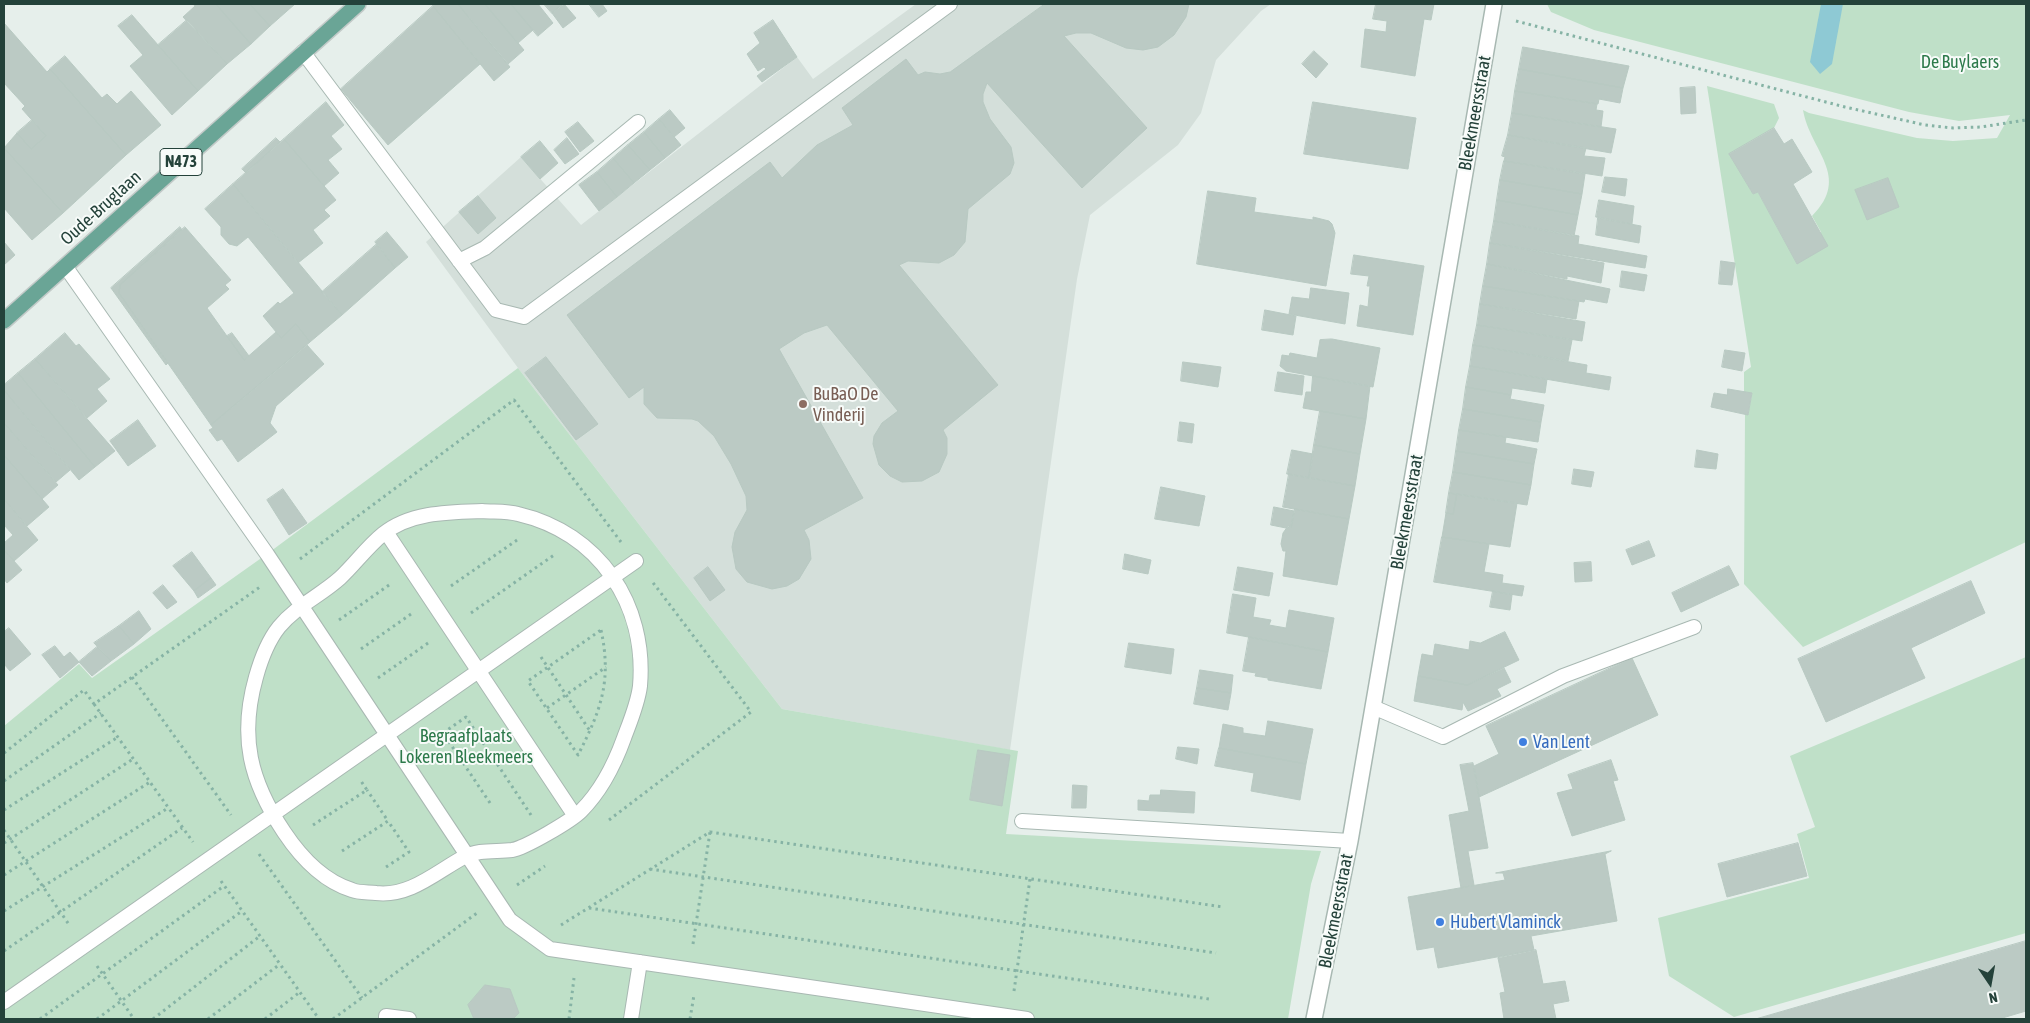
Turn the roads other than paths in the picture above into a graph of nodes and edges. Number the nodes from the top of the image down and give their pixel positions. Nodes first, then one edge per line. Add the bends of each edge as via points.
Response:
1 (358, 4) edge
2 (950, 4) edge
3 (1493, 9) edge
4 (303, 52) junction
5 (638, 122) dead end
6 (459, 261) junction
7 (65, 266) junction
8 (4, 321) edge
9 (386, 532) junction
10 (636, 561) dead end
11 (614, 576) junction
12 (301, 605) junction
13 (1694, 627) dead end
14 (478, 671) junction
15 (1373, 707) junction
16 (387, 735) junction
17 (272, 814) junction
18 (575, 816) junction
19 (1022, 821) dead end
20 (1350, 841) junction
21 (467, 855) junction
22 (640, 962) junction
23 (4, 1002) edge
24 (386, 1019) edge
25 (409, 1019) edge
26 (631, 1019) edge
27 (1026, 1019) edge
28 (1314, 1019) edge

1 - 4 main road, Oude-Bruglaan / N473
2 - 6 lane via 524,317 496,310
3 - 15 street, Bleekmeersstraat
4 - 6 lane
4 - 7 main road, Oude-Bruglaan / N473
5 - 6 lane via 485,248
7 - 8 main road, Oude-Bruglaan / N473
7 - 12 lane
9 - 11 lane via 415,518 446,512 518,514 555,527 589,549
9 - 12 lane via 340,578
9 - 14 lane
10 - 11 lane
11 - 14 lane
11 - 18 lane via 631,609 640,649 640,688 618,755 582,811
12 - 16 lane
12 - 17 lane via 278,628 262,656 250,697 247,738 252,769
13 - 15 lane via 1564,676 1443,737
14 - 16 lane
14 - 18 lane
15 - 20 street, Bleekmeersstraat
16 - 17 lane
16 - 21 lane
17 - 21 lane via 298,852 327,878 352,891 387,894 416,886
17 - 23 lane
18 - 21 lane via 516,850 489,850
19 - 20 lane
20 - 28 street, Bleekmeersstraat
21 - 22 lane via 510,920 550,949
22 - 26 lane
22 - 27 lane
24 - 25 lane via 386,1016

